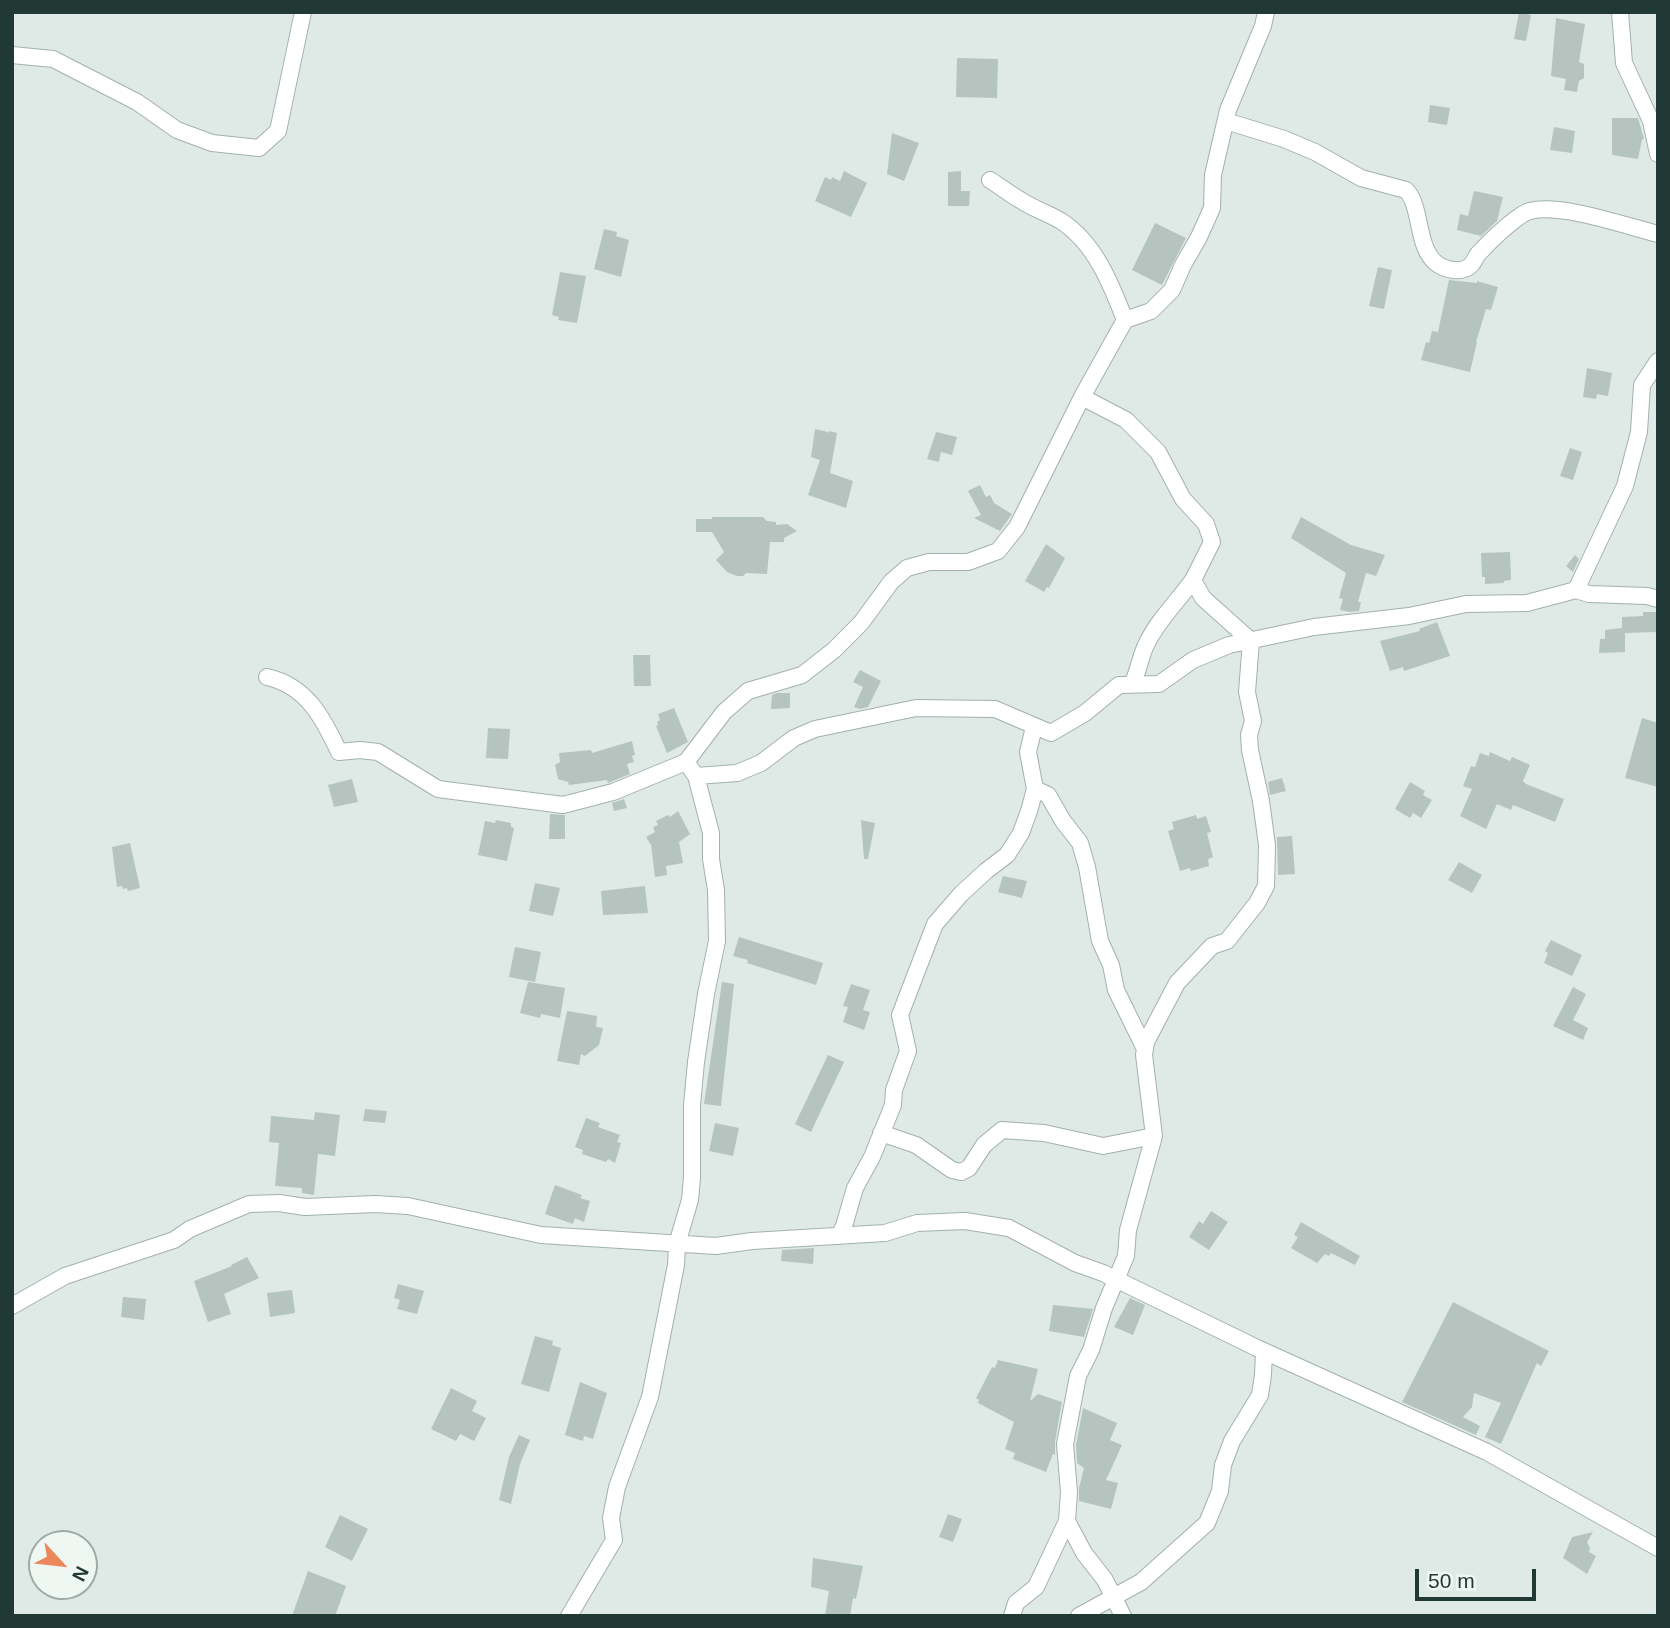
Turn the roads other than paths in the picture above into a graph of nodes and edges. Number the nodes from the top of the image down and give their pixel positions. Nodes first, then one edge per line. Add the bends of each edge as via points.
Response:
1 (303, 12) edge
2 (1266, 12) edge
3 (1620, 12) edge
4 (12, 55) edge
5 (1226, 121) junction
6 (1658, 154) edge
7 (990, 180) dead end
8 (1658, 234) edge
9 (1125, 320) junction
10 (1658, 361) edge
11 (1082, 397) junction
12 (1193, 580) junction
13 (1576, 590) junction
14 (1658, 599) edge
15 (1251, 640) junction
16 (267, 677) dead end
17 (1132, 684) junction
18 (1034, 727) junction
19 (686, 762) junction
20 (724, 775) junction
21 (696, 776) junction
22 (1035, 789) junction
23 (701, 797) junction
24 (1145, 1049) junction
25 (881, 1133) junction
26 (1154, 1136) junction
27 (839, 1236) junction
28 (677, 1244) junction
29 (1117, 1281) junction
30 (12, 1306) edge
31 (1264, 1351) junction
32 (1067, 1521) junction
33 (1658, 1548) edge
34 (1112, 1597) junction
35 (569, 1616) edge
36 (1012, 1616) edge
37 (1079, 1616) edge
38 (1123, 1616) edge

1 - 4 street via 278,131 259,148 212,143 177,130 137,102 53,59
2 - 5 street
3 - 6 street via 1624,63 1651,121
5 - 8 street via 1315,152 1361,178 1406,190 1424,246 1445,268 1470,266 1529,211 1559,210
5 - 9 street via 1213,175 1212,208 1172,290 1151,311
7 - 9 street via 1061,221 1086,243 1114,290
9 - 11 street
10 - 13 street via 1642,385 1639,432 1625,486
11 - 12 street via 1126,420 1158,452 1183,499 1206,524 1212,542
11 - 19 street via 1017,527 998,551 968,562 929,562 907,568 834,650 802,675 748,691 724,712
12 - 15 street via 1203,598
12 - 17 street via 1152,632
13 - 14 street
13 - 15 street via 1527,603 1466,604
15 - 17 street via 1193,660 1159,684
15 - 24 street via 1250,750 1267,845 1266,886 1227,942 1212,946 1177,983
16 - 19 street via 284,680 314,706 339,752 378,752 438,789 563,805 613,792
17 - 18 street via 1119,685 1051,733
18 - 20 street via 995,709 904,710 816,729 737,774
18 - 22 street via 1028,752
19 - 21 street
20 - 21 street
20 - 23 street
21 - 23 street
22 - 24 street via 1048,795 1080,843 1100,941 1116,990
22 - 25 street via 1021,833 1007,855 961,894 935,924 900,1015 908,1051
23 - 28 street via 711,833 717,941 696,1062 690,1200
24 - 26 street
25 - 26 street via 916,1145 961,1172 1002,1130 1044,1132 1103,1146
25 - 27 street
26 - 29 street
27 - 28 street via 716,1246
27 - 29 street via 884,1233 917,1223 965,1221 1009,1228
28 - 30 street via 541,1235 408,1206 250,1204 174,1240 65,1276
28 - 35 street via 677,1265 652,1387 617,1487 611,1518 614,1539
29 - 31 street
29 - 32 street via 1078,1376 1069,1412
31 - 33 street via 1488,1452
31 - 34 street via 1260,1395 1232,1441 1207,1523 1141,1582
32 - 34 street
32 - 36 street via 1037,1587 1016,1603
34 - 37 street
34 - 38 street

